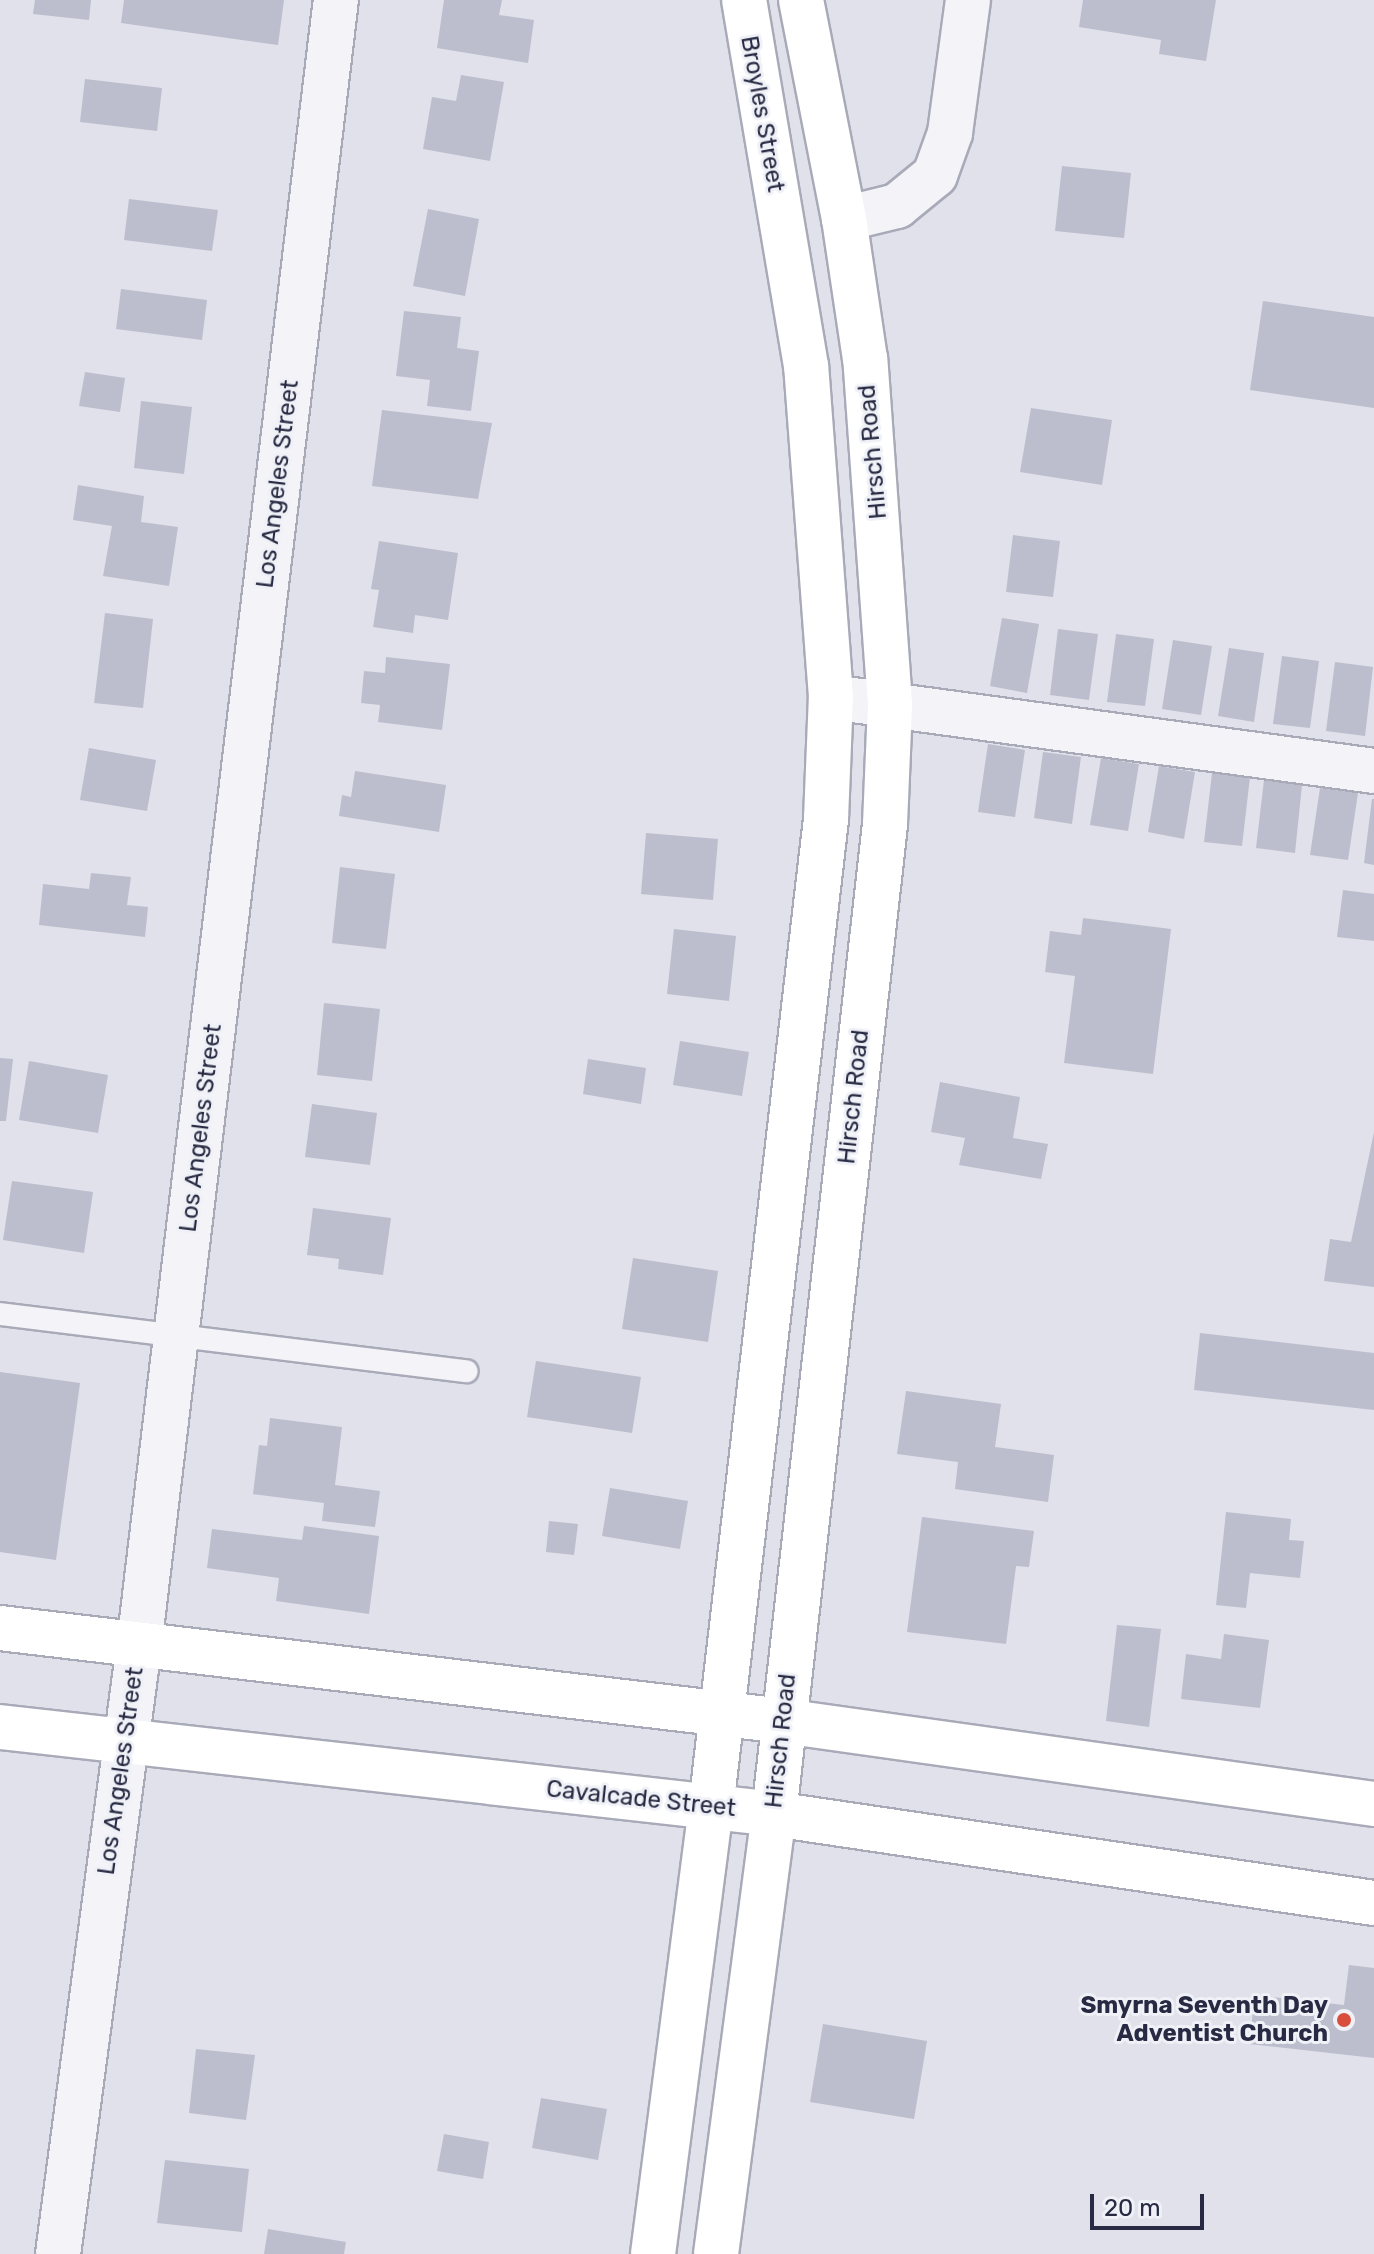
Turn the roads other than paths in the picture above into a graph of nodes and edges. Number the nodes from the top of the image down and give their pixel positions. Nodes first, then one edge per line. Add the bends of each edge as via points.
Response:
1 (336, 0) edge
2 (744, 0) edge
3 (801, 0) edge
4 (968, 0) edge
5 (844, 219) junction
6 (831, 697) junction
7 (890, 704) junction
8 (1374, 771) edge
9 (0, 1314) edge
10 (176, 1333) junction
11 (467, 1371) dead end
12 (0, 1628) edge
13 (139, 1646) junction
14 (722, 1714) junction
15 (783, 1721) junction
16 (0, 1727) edge
17 (124, 1743) junction
18 (1374, 1804) edge
19 (711, 1807) junction
20 (774, 1814) junction
21 (1374, 1903) edge
22 (58, 2254) edge
23 (653, 2254) edge
24 (716, 2254) edge

1 - 10 street, Los Angeles Street
2 - 6 main road, Broyles Street via 814,439
3 - 5 main road
4 - 5 street via 950,133 935,175 897,206
5 - 7 main road, Hirsch Road via 876,462
6 - 7 street
6 - 14 main road via 826,819
7 - 8 street
7 - 15 main road, Hirsch Road via 885,824
9 - 10 lane
10 - 11 lane
10 - 13 street, Los Angeles Street
12 - 13 main road
13 - 14 main road
13 - 17 street, Los Angeles Street
14 - 15 main road
14 - 19 main road
15 - 18 main road
15 - 20 main road, Hirsch Road
16 - 17 main road, Cavalcade Street
17 - 19 main road, Cavalcade Street
17 - 22 street, Los Angeles Street
19 - 20 main road, Cavalcade Street
19 - 23 main road
20 - 21 main road, Cavalcade Street
20 - 24 main road, Hirsch Road

